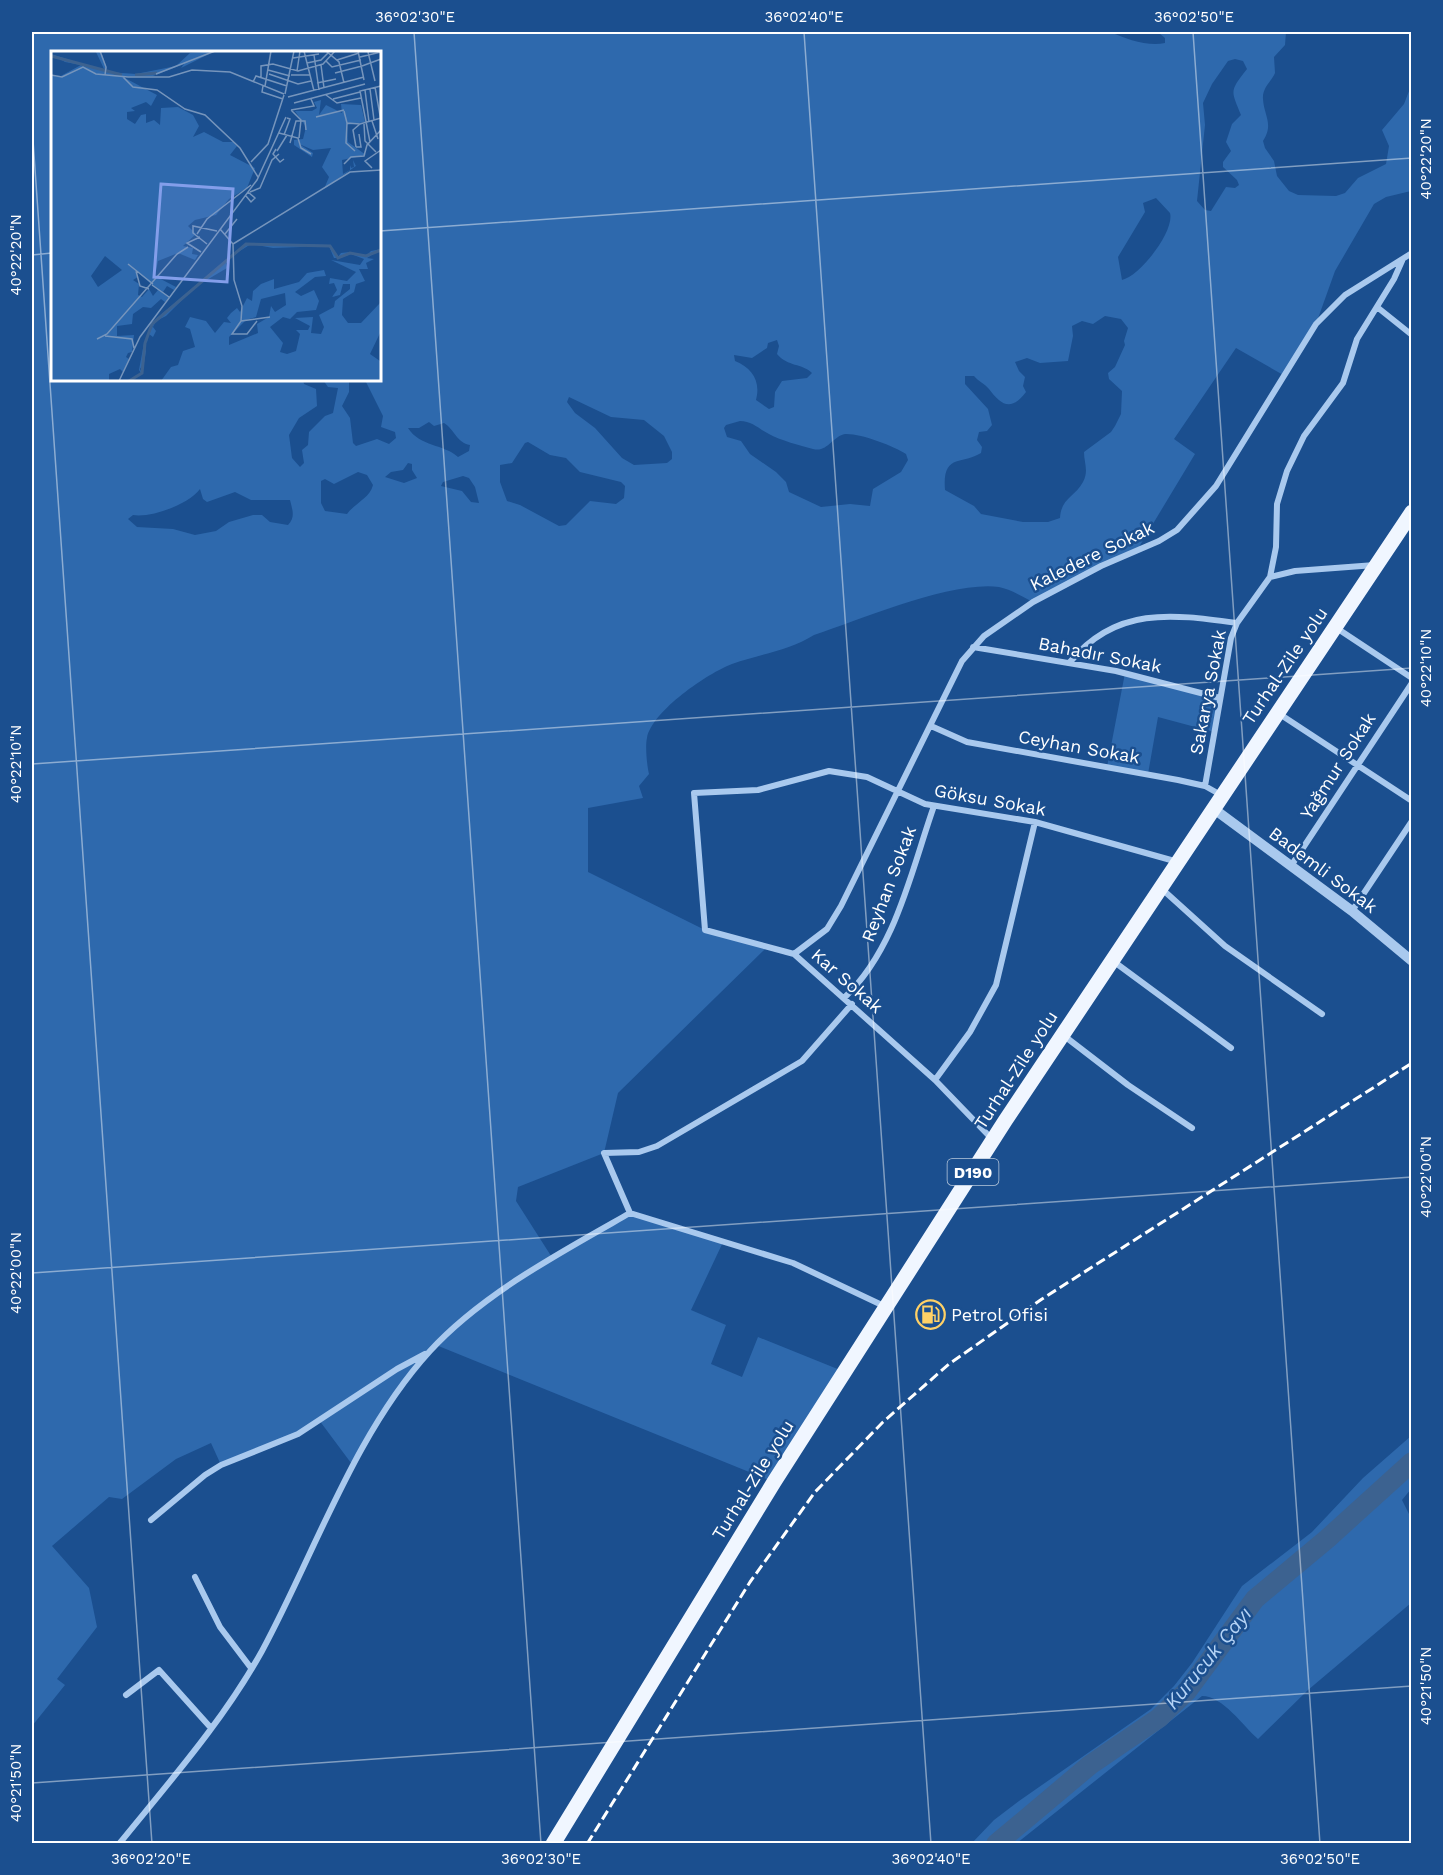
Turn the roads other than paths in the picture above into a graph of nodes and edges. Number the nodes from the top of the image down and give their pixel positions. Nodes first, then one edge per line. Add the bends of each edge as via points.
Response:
1 (1412, 253) edge
2 (1402, 261) junction
3 (1377, 307) junction
4 (1412, 335) edge
5 (1412, 512) edge
6 (1376, 565) junction
7 (1270, 577) junction
8 (1237, 623) junction
9 (1335, 627) junction
10 (973, 646) junction
11 (1070, 662) junction
12 (1412, 678) edge
13 (1412, 683) edge
14 (1220, 698) junction
15 (1277, 713) junction
16 (931, 726) junction
17 (1356, 765) junction
18 (1205, 786) junction
19 (899, 792) junction
20 (694, 793) joint
21 (1412, 801) edge
22 (1218, 802) junction
23 (934, 806) junction
24 (1412, 821) edge
25 (1035, 822) junction
26 (1178, 862) junction
27 (1291, 866) junction
28 (1161, 888) junction
29 (1353, 911) junction
30 (794, 954) junction
31 (1113, 960) junction
32 (1412, 961) edge
33 (844, 998) junction
34 (852, 1004) junction
35 (1322, 1014) dead end
36 (1063, 1035) junction
37 (1231, 1048) dead end
38 (935, 1080) junction
39 (1192, 1128) dead end
40 (993, 1140) junction
41 (630, 1213) junction
42 (886, 1307) junction
43 (430, 1351) junction
44 (151, 1520) dead end
45 (195, 1577) dead end
46 (252, 1668) junction
47 (126, 1695) dead end
48 (211, 1728) junction
49 (119, 1844) edge
50 (553, 1844) edge

1 - 2 street, Kaledere Sokak
2 - 3 street
2 - 10 street, Kaledere Sokak via 1345,295 1316,324 1216,486 1177,530 1033,602
3 - 4 street
3 - 7 street via 1352,348 1343,383 1304,436 1287,471 1277,504 1276,547
5 - 6 main road, Turhal-Zile yolu / D190
6 - 7 street via 1295,571
6 - 9 main road, Turhal-Zile yolu / D190
7 - 8 street, Sakarya Sokak
8 - 11 street via 1182,615 1134,620 1097,636
8 - 14 street, Sakarya Sokak
9 - 12 street
9 - 15 main road, Turhal-Zile yolu / D190
10 - 11 street, Bahadır Sokak
10 - 16 street, Kaledere Sokak
11 - 14 street, Bahadır Sokak
13 - 17 street, Yağmur Sokak
14 - 18 street, Sakarya Sokak
15 - 17 street
15 - 22 main road, Turhal-Zile yolu / D190
16 - 18 street, Ceyhan Sokak via 967,742
16 - 19 street, Kaledere Sokak
17 - 21 street
17 - 27 street, Yağmur Sokak
18 - 22 street, Ceyhan Sokak
19 - 20 street, Göksu Sokak via 867,777 841,771 750,791
19 - 23 street, Göksu Sokak
19 - 30 street, Kaledere Sokak via 827,929
20 - 30 street, Kar Sokak via 705,930
22 - 26 main road, Turhal-Zile yolu / D190
22 - 27 street, Bademli Sokak
23 - 25 street, Göksu Sokak
23 - 33 street, Reyhan Sokak via 895,920 876,959
24 - 29 street
25 - 26 street, Göksu Sokak
25 - 38 street via 996,985 970,1032
26 - 28 main road, Turhal-Zile yolu / D190
27 - 29 street, Bademli Sokak
28 - 31 main road, Turhal-Zile yolu / D190
28 - 35 street via 1225,946
29 - 32 street, Bademli Sokak
30 - 33 street, Kar Sokak
31 - 36 main road, Turhal-Zile yolu / D190
31 - 37 street
33 - 34 street, Kar Sokak
34 - 38 street, Kar Sokak
34 - 41 street via 802,1061 657,1146 639,1152 604,1153
36 - 39 street
36 - 40 main road, Turhal-Zile yolu / D190
38 - 40 street, Kar Sokak
40 - 42 main road, Turhal-Zile yolu / D190
41 - 42 street via 793,1263
41 - 43 street via 504,1290
42 - 50 main road, Turhal-Zile yolu / D190
43 - 44 street via 298,1434 205,1475
43 - 46 street via 401,1387 338,1494
45 - 46 street via 220,1627
46 - 48 street
47 - 48 street via 159,1670
48 - 49 street

